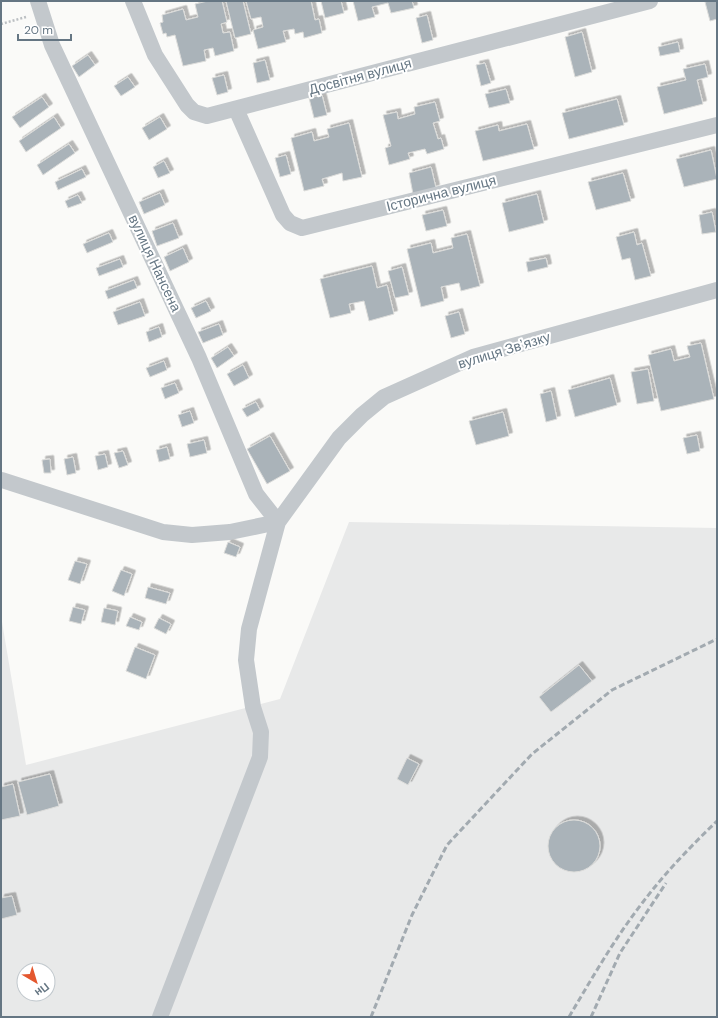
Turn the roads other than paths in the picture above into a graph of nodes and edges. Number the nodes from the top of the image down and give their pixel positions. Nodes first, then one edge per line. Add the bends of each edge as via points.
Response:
1 (133, 1) edge
2 (650, 1) edge
3 (40, 7) edge
4 (236, 109) junction
5 (717, 125) edge
6 (717, 290) edge
7 (2, 480) edge
8 (278, 522) junction
9 (160, 1017) edge

1 - 4 street, Досвітня вулиця via 155,55 187,105 194,112 207,116
2 - 4 street, Досвітня вулиця
3 - 8 street, вулиця Нансена via 52,45 199,358 256,494
4 - 5 street, Історична вулиця via 283,215 290,223 302,228
6 - 8 street, вулиця Звʼязку via 473,357 384,397 339,438
7 - 8 street via 163,532 192,535 230,532
8 - 9 street via 249,630 246,660 261,732 260,757

